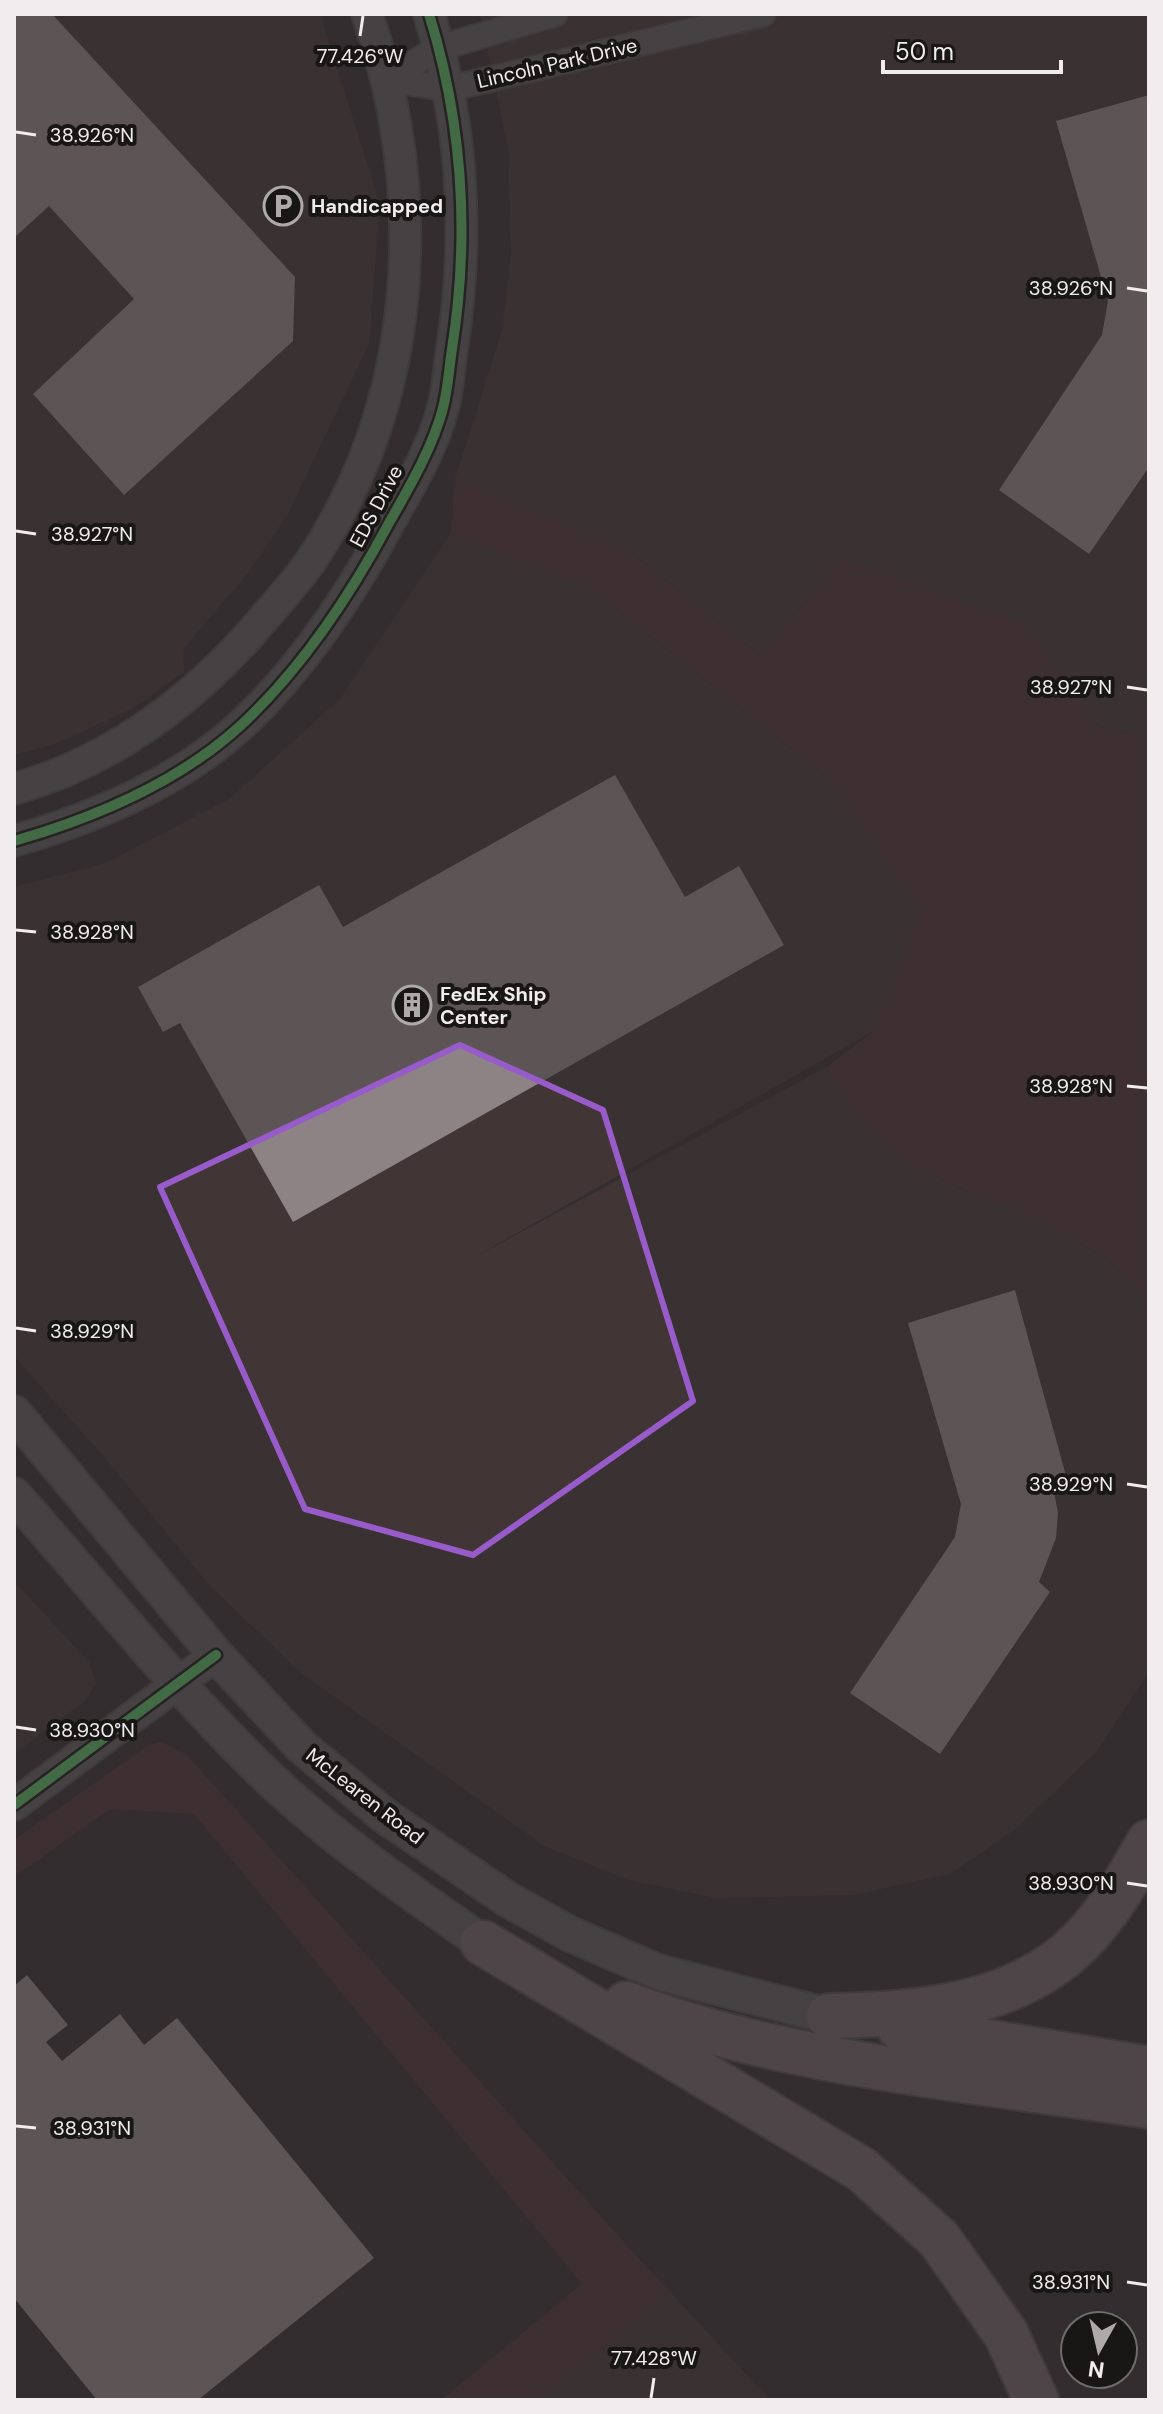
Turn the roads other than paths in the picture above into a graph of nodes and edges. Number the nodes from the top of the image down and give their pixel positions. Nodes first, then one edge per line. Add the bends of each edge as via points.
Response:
1 (367, 14) edge
2 (429, 14) edge
3 (555, 14) edge
4 (763, 14) edge
5 (439, 48) junction
6 (387, 79) junction
7 (449, 89) junction
8 (14, 789) edge
9 (14, 841) edge
10 (14, 1413) edge
11 (14, 1495) edge
12 (216, 1655) junction
13 (180, 1683) junction
14 (14, 1805) edge
15 (1149, 1842) edge
16 (483, 1943) junction
17 (829, 2016) junction
18 (1149, 2069) edge
19 (1093, 2079) junction
20 (1149, 2106) edge
21 (1036, 2400) edge

1 - 6 street, EDS Drive
2 - 5 street, EDS Drive
3 - 5 street
4 - 7 street, Lincoln Park Drive
5 - 6 street
5 - 7 street, EDS Drive
6 - 7 street, Lincoln Park Drive
6 - 8 street, EDS Drive via 406,193 407,255 390,377 348,495 311,561 232,654 187,697 106,752
7 - 9 street, EDS Drive via 464,228 443,410 372,556 331,618 239,727 107,809
10 - 12 main road, McLearen Road
11 - 13 main road
12 - 13 street
12 - 17 main road, McLearen Road via 301,1746 343,1782 507,1899 570,1934 658,1972
13 - 14 street
13 - 16 main road via 271,1780 323,1826
15 - 17 highway via 1117,1898 1078,1944 1020,1985 951,2007 903,2015
16 - 19 highway via 687,2027 791,2051
16 - 21 highway via 861,2169 939,2239 1006,2334
17 - 19 highway
18 - 19 highway
19 - 20 highway

